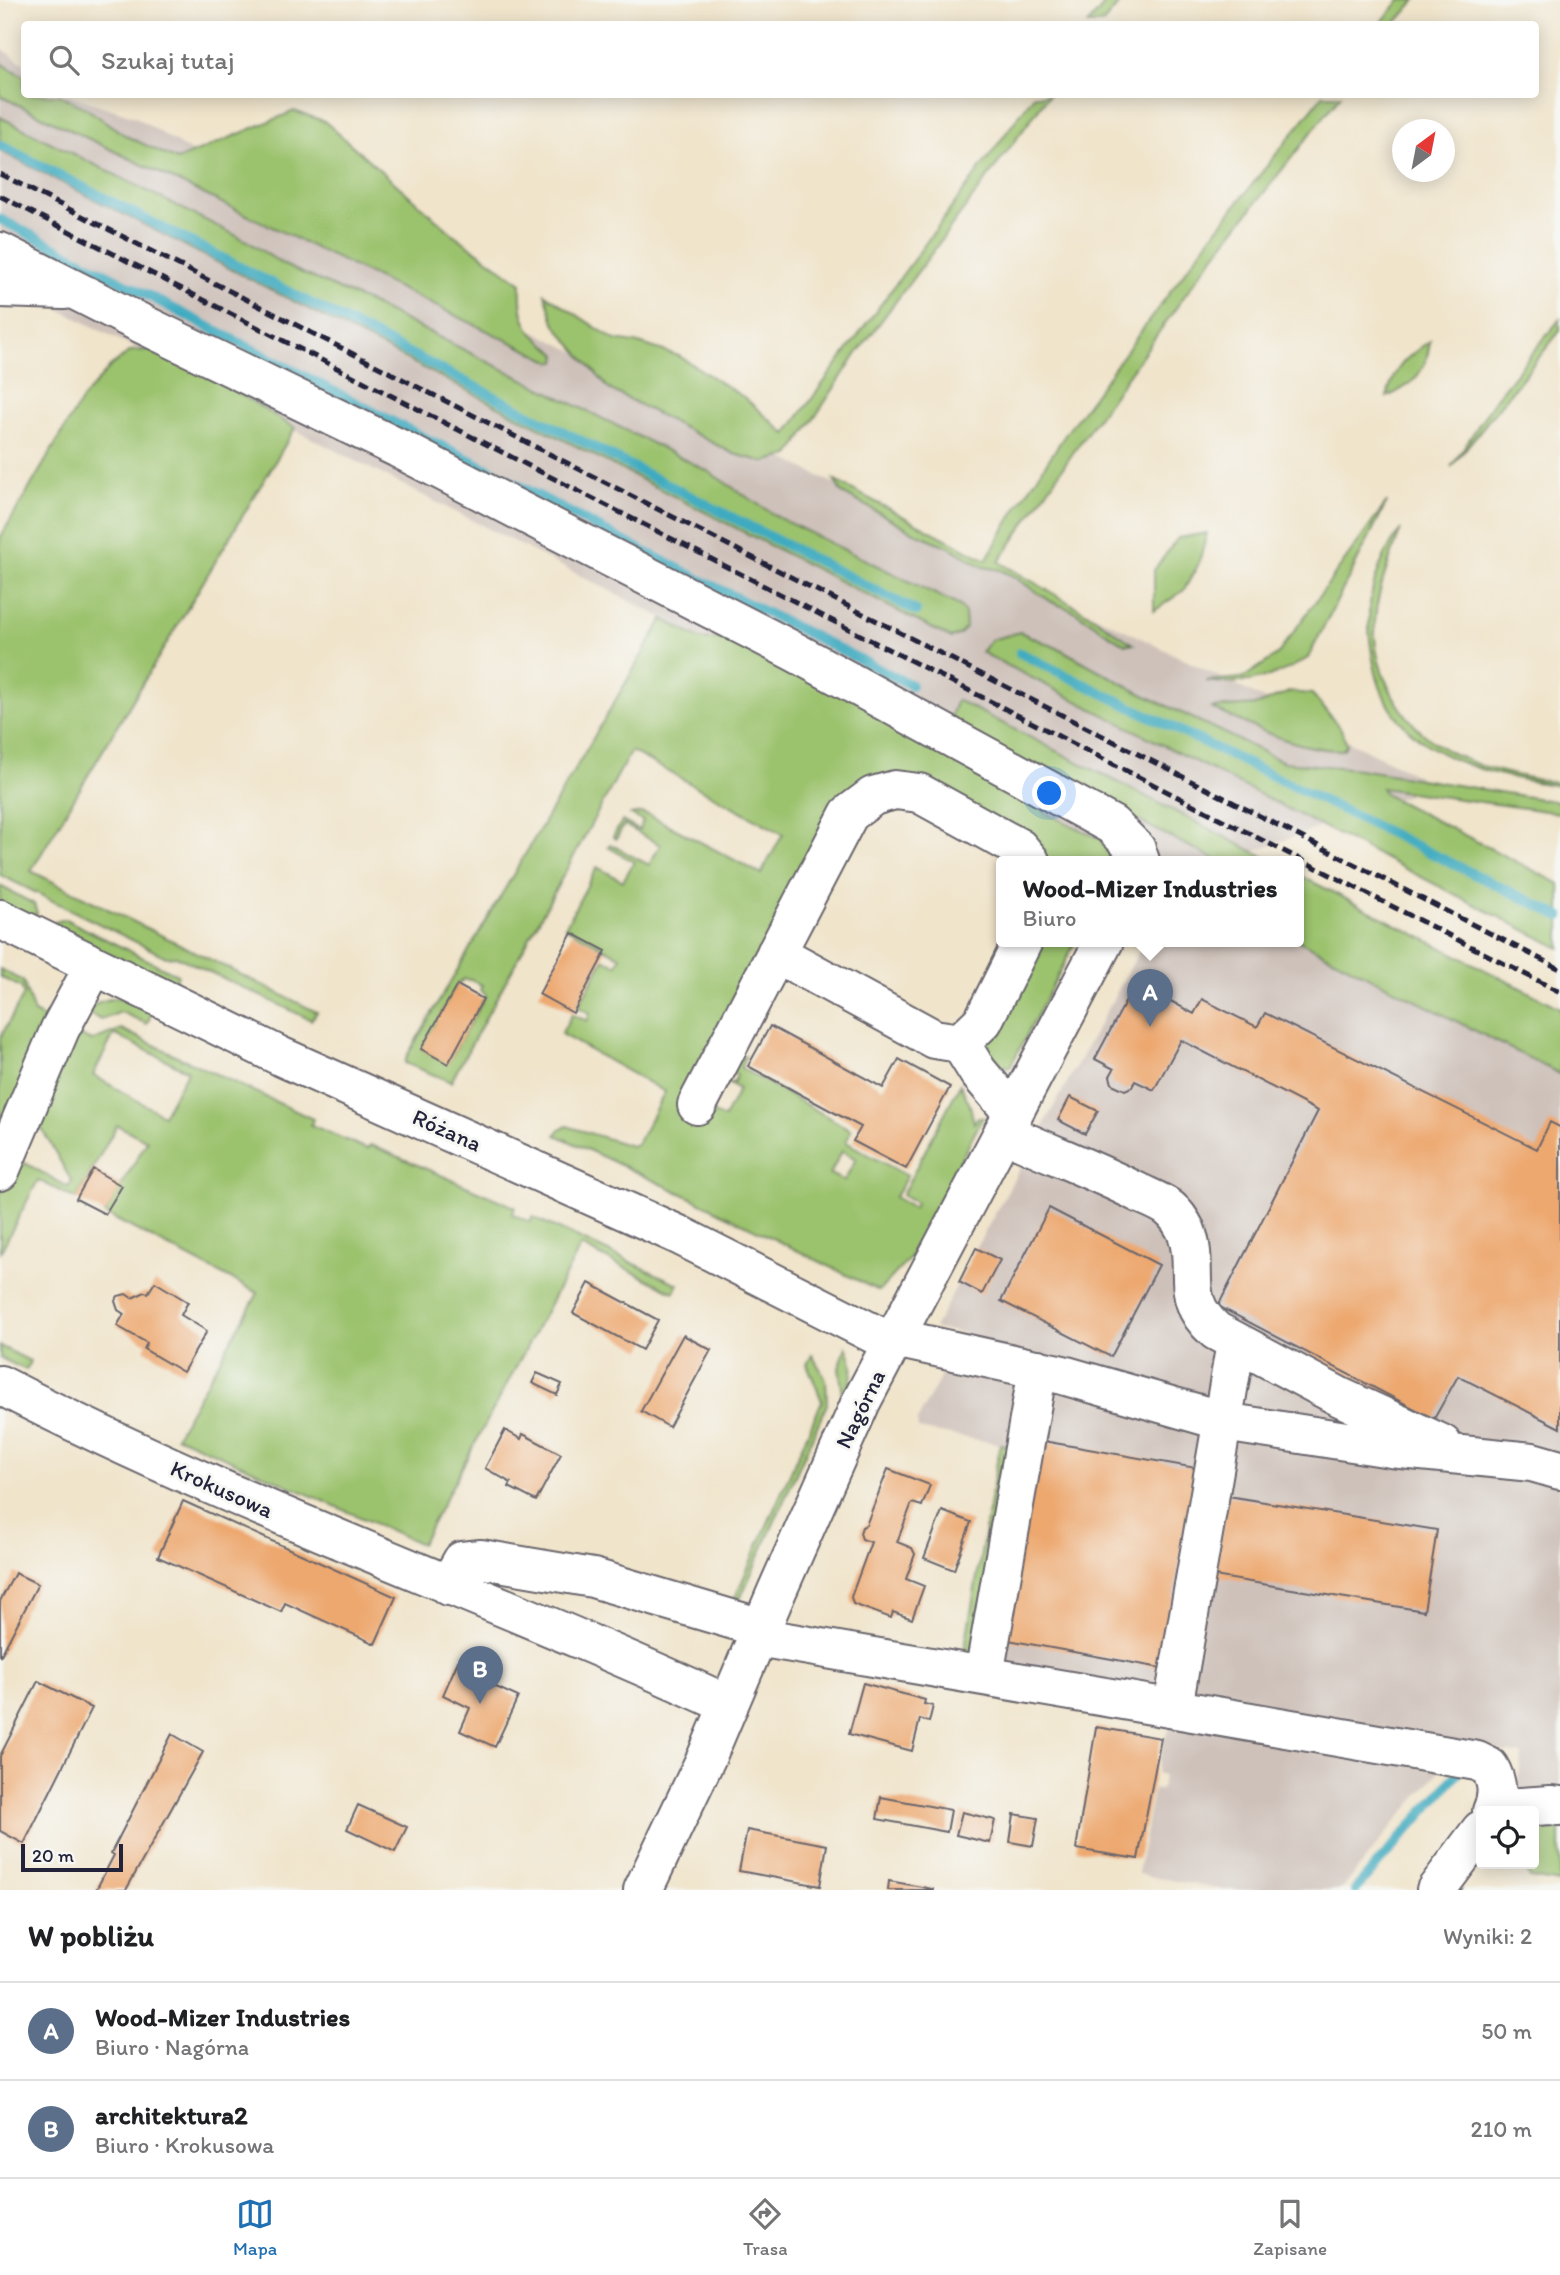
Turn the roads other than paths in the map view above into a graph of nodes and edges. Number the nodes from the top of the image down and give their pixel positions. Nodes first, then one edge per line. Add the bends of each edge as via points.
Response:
1 (0, 252) edge
2 (0, 288) edge
3 (79, 291) junction
4 (1026, 856) edge
5 (1138, 856) edge
6 (0, 919) edge
7 (1020, 947) edge
8 (1101, 947) edge
9 (776, 953) junction
10 (94, 966) junction
11 (960, 1043) junction
12 (697, 1105) dead end
13 (1008, 1123) junction
14 (0, 1171) edge
15 (894, 1341) junction
16 (1236, 1343) junction
17 (1038, 1369) junction
18 (0, 1385) edge
19 (1223, 1421) junction
20 (1467, 1455) junction
21 (1560, 1470) edge
22 (447, 1586) junction
23 (759, 1632) junction
24 (973, 1673) junction
25 (729, 1705) junction
26 (1173, 1707) junction
27 (1493, 1806) edge
28 (1560, 1806) edge
29 (1539, 1807) edge
30 (1476, 1835) edge
31 (643, 1890) edge
32 (1436, 1890) edge

1 - 3 street
2 - 3 street
3 - 5 street via 795,652 1112,825
4 - 9 street via 919,793 895,790 873,796 849,814
6 - 10 street, Różana
7 - 11 street via 983,1021
8 - 13 street, Nagórna
9 - 11 street via 934,1040
9 - 12 street
10 - 14 street via 60,1030
10 - 15 street, Różana via 282,1057 679,1235
11 - 13 street
13 - 15 street, Nagórna
13 - 16 street via 1170,1209 1185,1230 1194,1302 1202,1319
15 - 17 street, Różana
15 - 23 street, Nagórna via 856,1413
16 - 19 street
16 - 20 street
17 - 19 street, Różana
17 - 24 street
18 - 22 street, Krokusowa via 87,1430
19 - 20 street, Różana via 1391,1448
19 - 26 street
20 - 21 street, Różana
22 - 23 street via 462,1561 481,1559 593,1578
22 - 25 street, Krokusowa
23 - 24 street
23 - 25 street, Nagórna
24 - 26 street
25 - 31 street, Nagórna
26 - 27 street via 1484,1763 1497,1783
28 - 29 street
30 - 32 street

